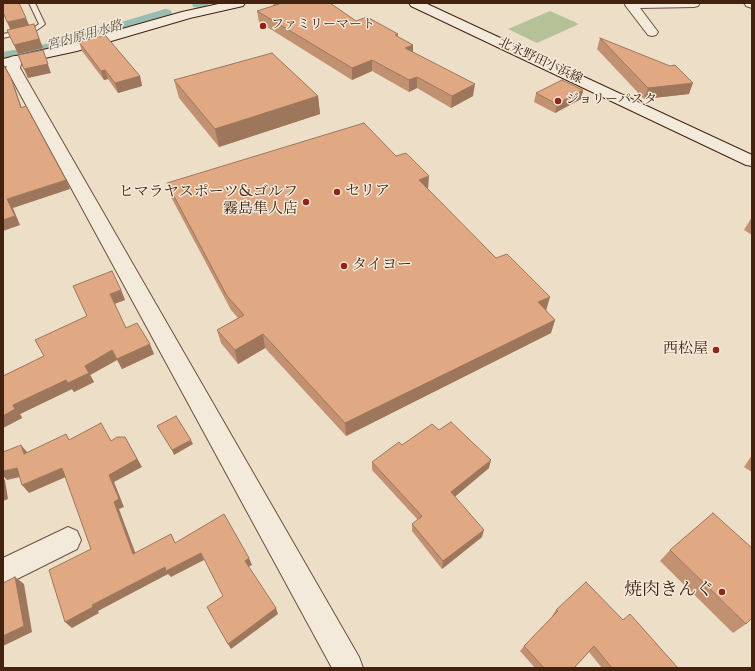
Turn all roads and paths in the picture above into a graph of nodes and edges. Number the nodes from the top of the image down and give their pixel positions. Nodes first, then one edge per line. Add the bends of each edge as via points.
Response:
1 (32, 3) edge
2 (239, 3) edge
3 (415, 3) edge
4 (694, 3) edge
5 (652, 32) dead end
6 (3, 36) edge
7 (9, 61) edge
8 (752, 161) edge
9 (68, 540) dead end
10 (3, 572) edge
11 (348, 668) edge

1 - 6 lane via 42,24 35,29
2 - 7 main road via 183,11 79,46
3 - 8 main road, 北永野田小浜線
4 - 5 street via 631,5
7 - 11 street
9 - 10 street

